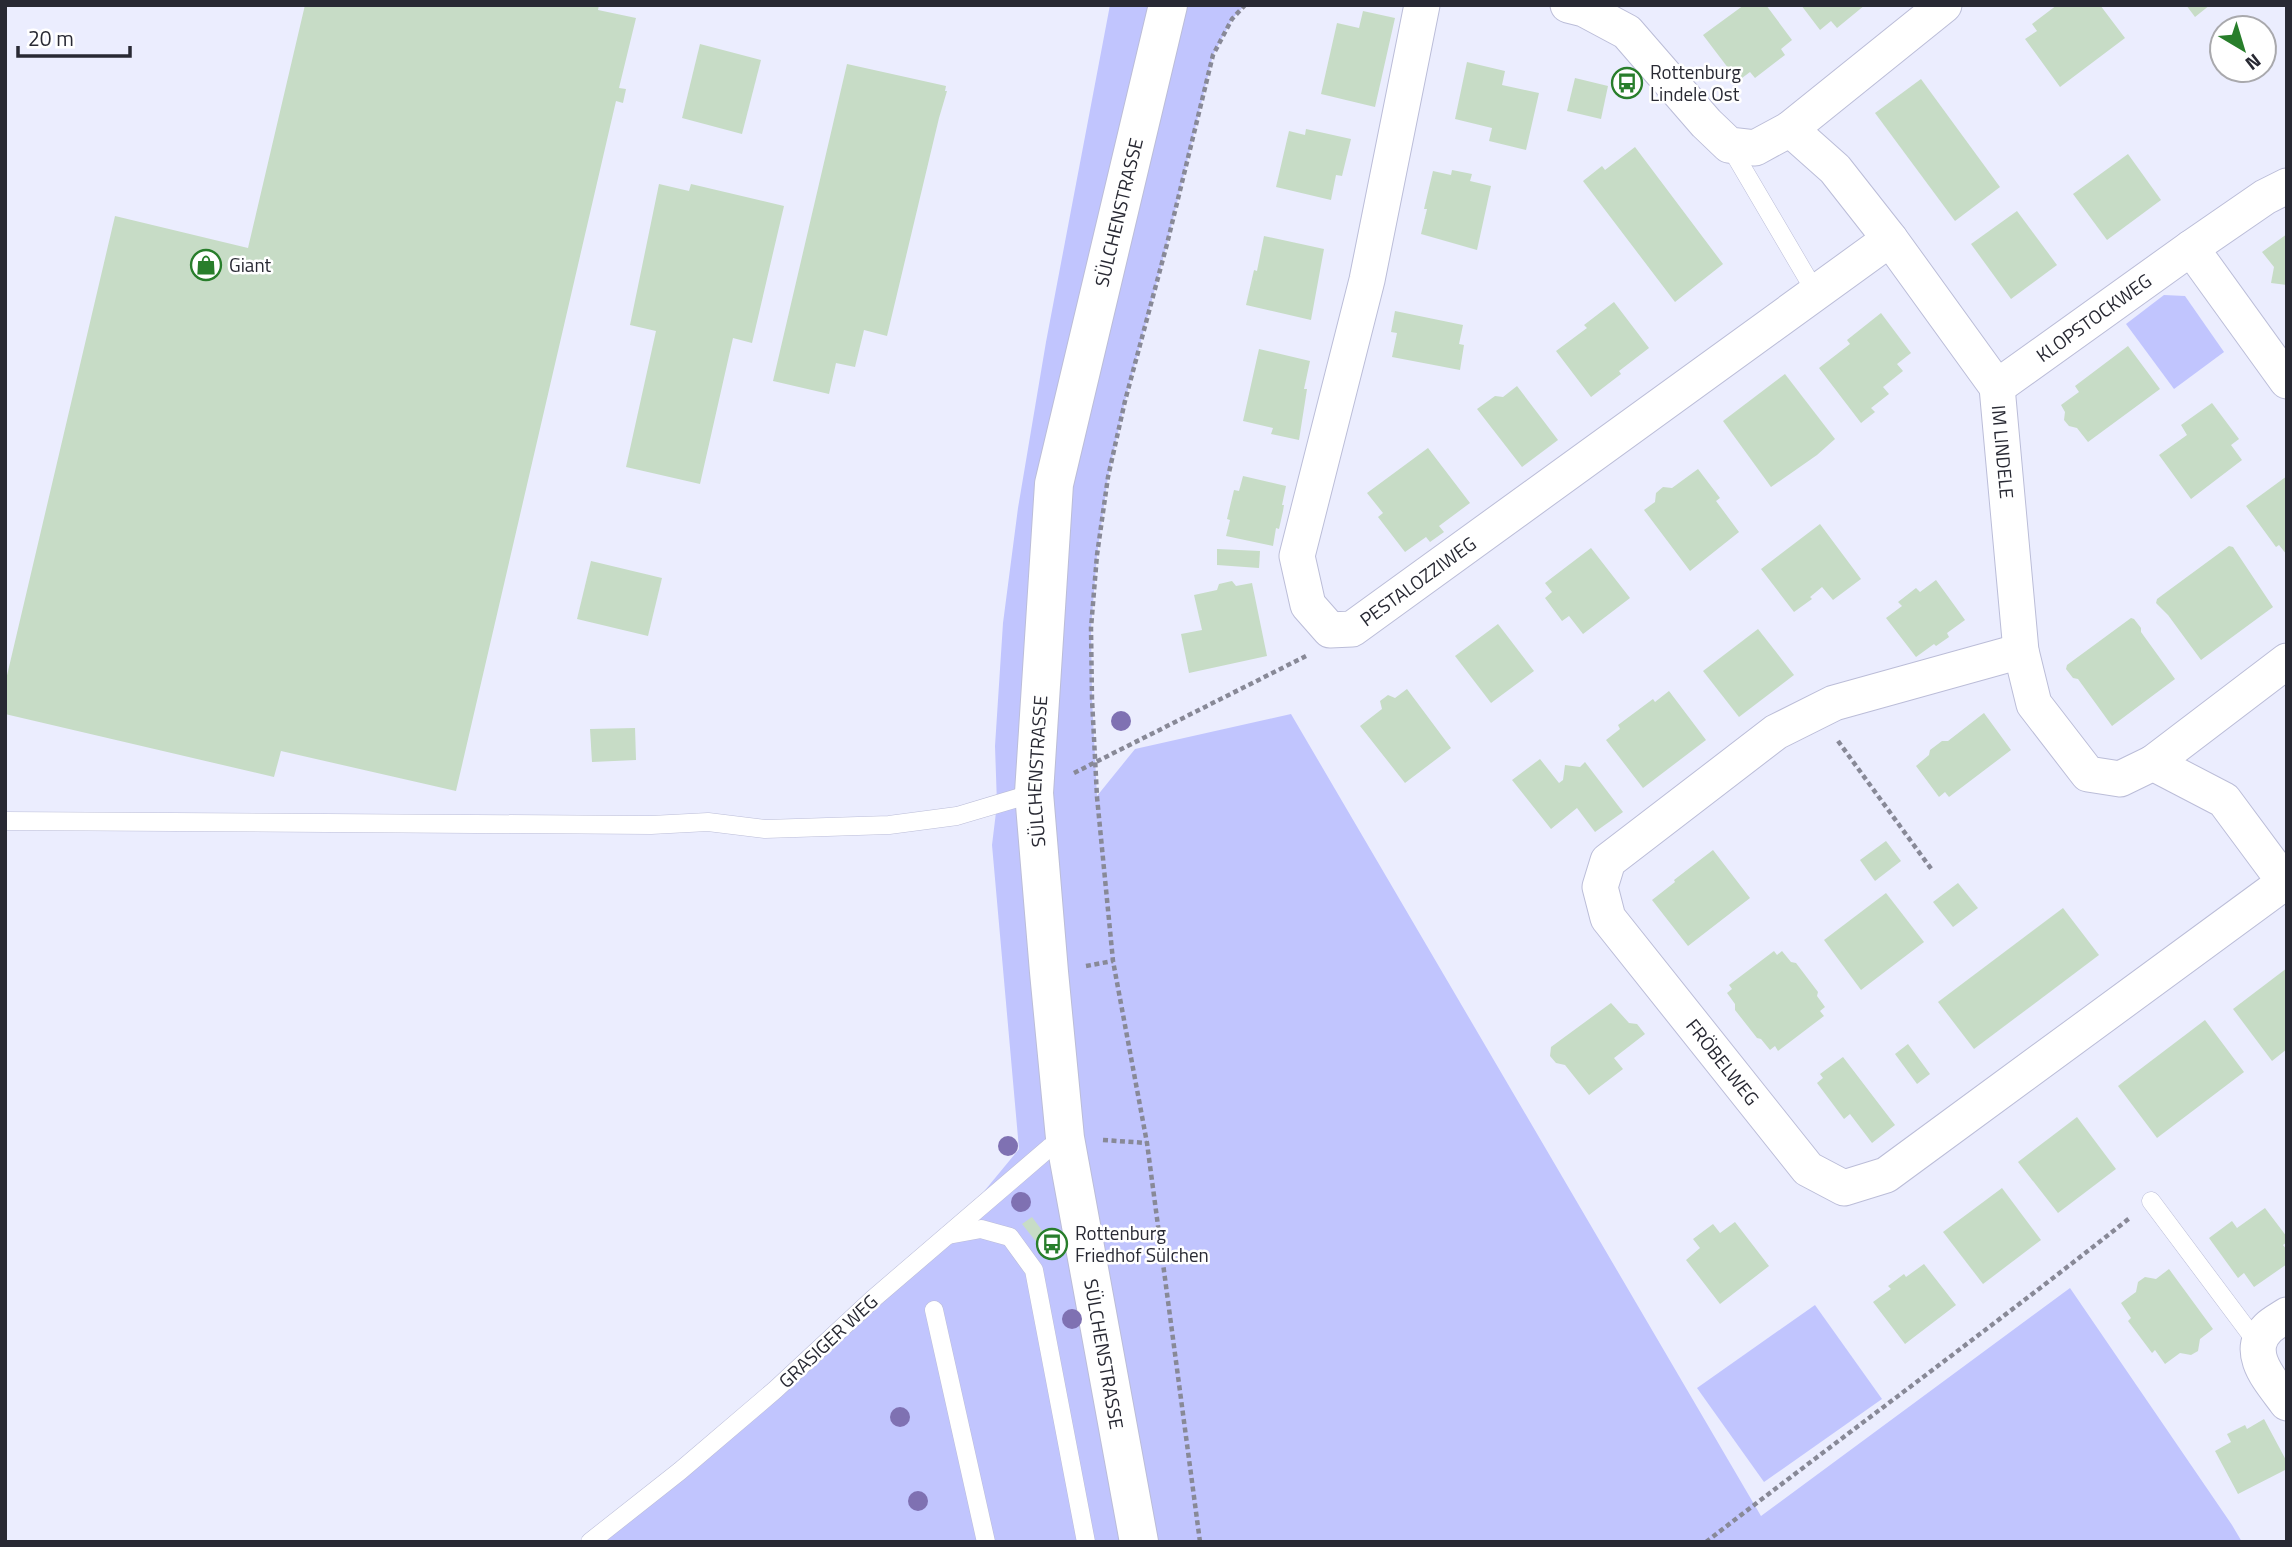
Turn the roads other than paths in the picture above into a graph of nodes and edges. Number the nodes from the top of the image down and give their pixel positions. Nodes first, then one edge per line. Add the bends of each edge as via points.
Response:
1 (1168, 5) edge
2 (1422, 5) edge
3 (1944, 5) edge
4 (1579, 7) edge
5 (1790, 129) junction
6 (1729, 145) junction
7 (2287, 186) edge
8 (1890, 239) junction
9 (2191, 248) junction
10 (1816, 293) junction
11 (2287, 381) edge
12 (1997, 387) junction
13 (2021, 651) junction
14 (2287, 661) edge
15 (2153, 762) junction
16 (1034, 793) junction
17 (5, 821) edge
18 (2286, 884) edge
19 (1065, 1138) junction
20 (2151, 1201) road end
21 (948, 1235) junction
22 (934, 1310) dead end
23 (2287, 1315) edge
24 (2258, 1344) junction
25 (2287, 1403) edge
26 (590, 1542) edge
27 (986, 1542) edge
28 (1087, 1542) edge
29 (1139, 1542) edge

1 - 16 main road, SÜLCHENSTRASSE via 1054,484
2 - 10 street, PESTALOZZIWEG via 1367,280 1297,556 1308,605 1330,630 1352,629
3 - 5 street
4 - 6 street via 1627,32
5 - 6 street via 1755,148
5 - 8 street, IM LINDELE via 1835,169
6 - 10 lane
7 - 9 street, KLOPSTOCKWEG
8 - 10 street, PESTALOZZIWEG
8 - 12 street, IM LINDELE
9 - 11 street
9 - 12 street, KLOPSTOCKWEG
12 - 13 street, IM LINDELE
13 - 15 street, IM LINDELE via 2034,704 2088,774 2120,779
13 - 18 street, FRÖBELWEG via 1834,704 1776,732 1608,861 1600,887 1608,918 1808,1169 1844,1188 1886,1175
14 - 15 street
15 - 18 street via 2224,800
16 - 17 lane via 957,816 890,825 765,829 708,822
16 - 19 main road, SÜLCHENSTRASSE
19 - 21 lane, GRASIGER WEG
19 - 29 main road, SÜLCHENSTRASSE
20 - 24 lane
21 - 26 lane, GRASIGER WEG via 775,1390
21 - 28 lane via 981,1229 1010,1237 1034,1270
22 - 27 lane
23 - 24 street via 2266,1329
24 - 25 street via 2259,1363

